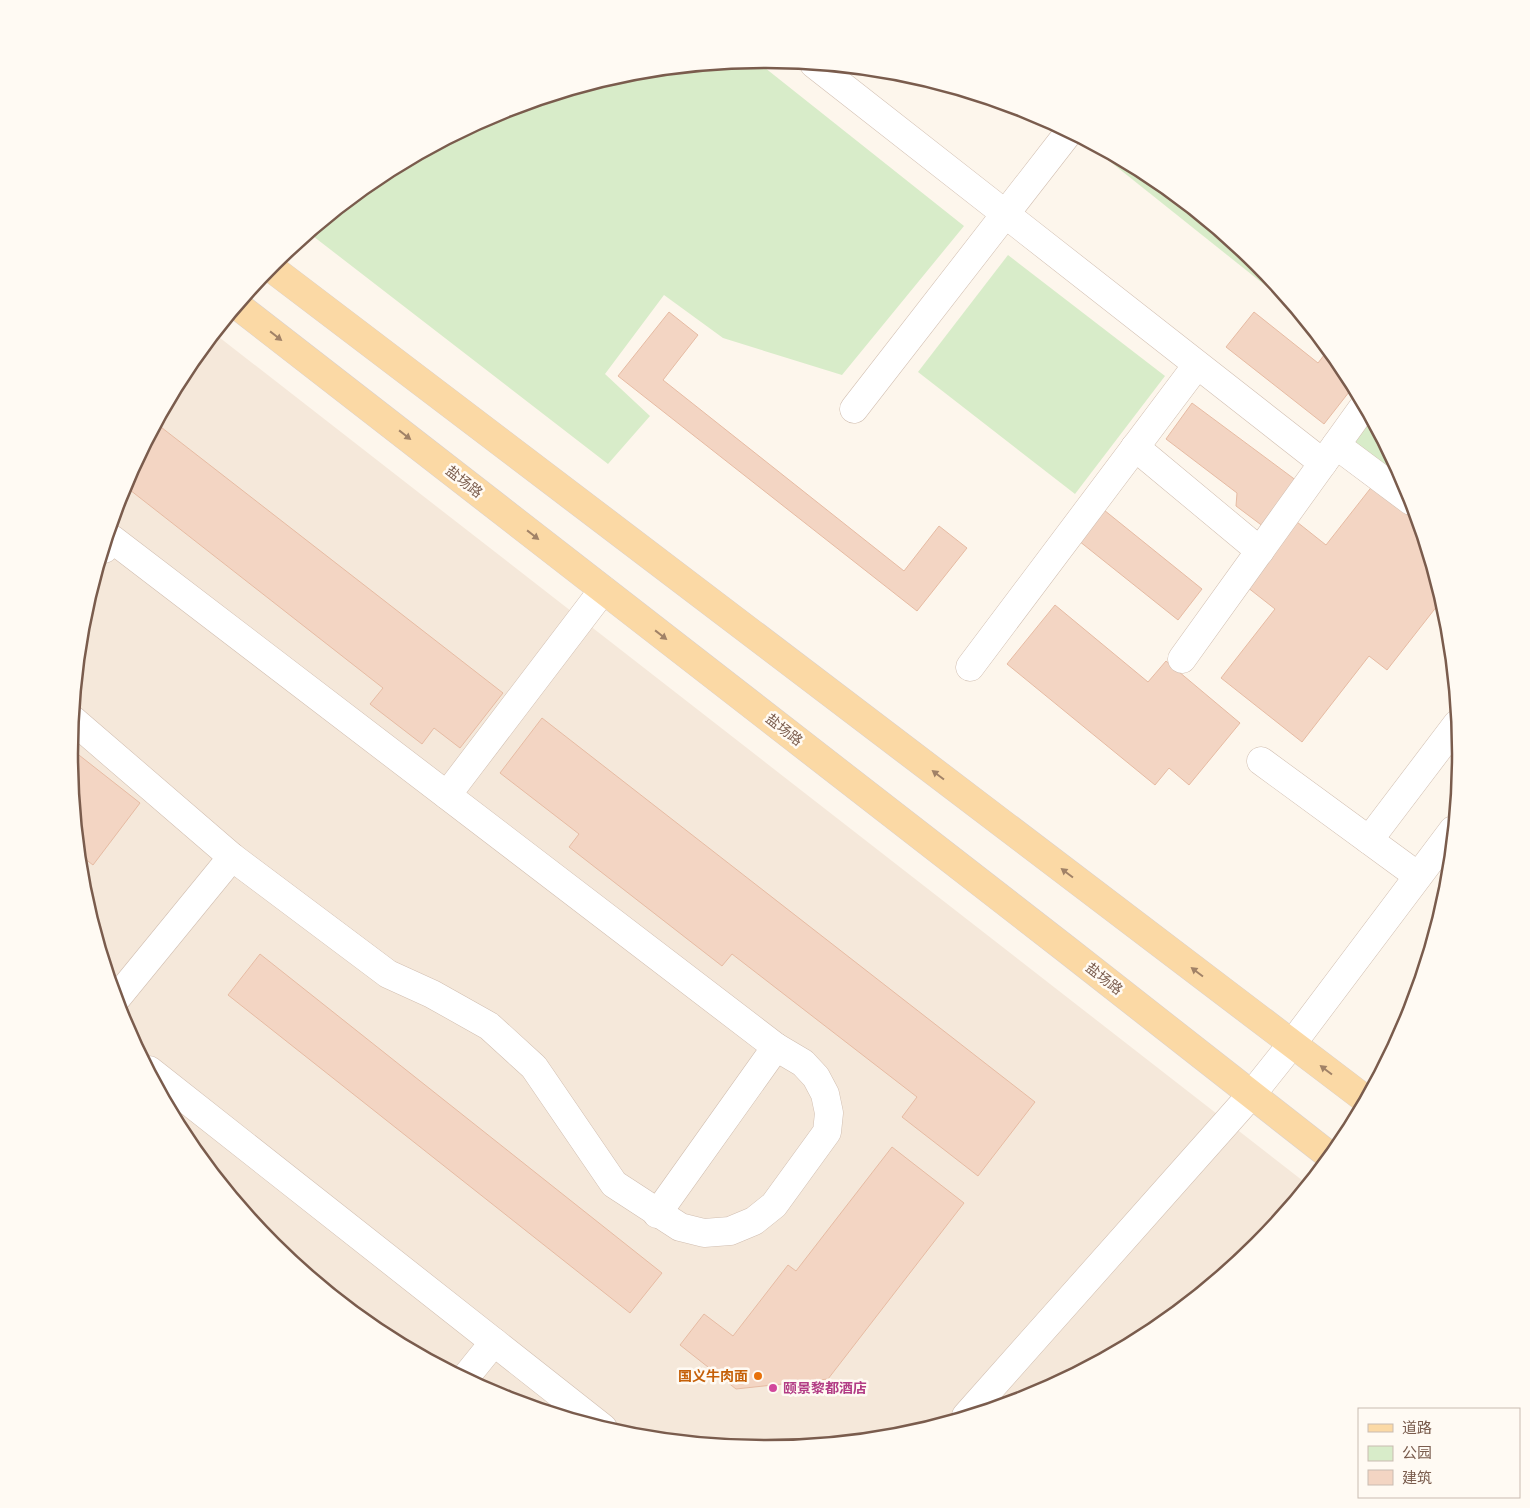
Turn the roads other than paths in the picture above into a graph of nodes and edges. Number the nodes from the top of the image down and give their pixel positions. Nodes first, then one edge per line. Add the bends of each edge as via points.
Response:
1 (822, 70) edge
2 (1066, 136) edge
3 (1005, 215) junction
4 (277, 272) edge
5 (242, 309) edge
6 (1197, 365) junction
7 (854, 409) dead end
8 (1360, 411) edge
9 (1135, 447) junction
10 (1329, 454) junction
11 (1401, 495) edge
12 (112, 544) edge
13 (1260, 551) junction
14 (603, 590) junction
15 (1182, 659) dead end
16 (970, 667) dead end
17 (79, 725) edge
18 (1451, 732) edge
19 (1261, 761) dead end
20 (447, 795) junction
21 (1446, 839) edge
22 (1369, 840) junction
23 (232, 857) junction
24 (1418, 876) junction
25 (122, 992) edge
26 (1292, 1044) junction
27 (776, 1047) junction
28 (160, 1079) edge
29 (1252, 1094) junction
30 (1361, 1096) edge
31 (1324, 1152) edge
32 (657, 1214) junction
33 (494, 1342) junction
34 (469, 1373) edge
35 (973, 1408) edge
36 (590, 1418) edge

1 - 3 street
2 - 3 street
3 - 6 street
3 - 7 street
26 -> 4 main road
5 -> 14 main road, 盐场路
6 - 9 street
6 - 10 street
8 - 10 street
9 - 13 street
9 - 16 street
10 - 11 street
10 - 13 street
12 - 20 street
13 - 15 street
14 - 20 street
14 -> 29 main road, 盐场路
17 - 23 street
18 - 22 street
19 - 22 street
20 - 27 street
21 - 24 street
22 - 24 street
23 - 25 street
23 - 32 street via 388,974 489,1026 534,1067 614,1184
24 - 26 street
26 - 29 street
30 -> 26 main road
27 - 32 street
27 - 32 street via 803,1064 816,1077 825,1094 829,1113 827,1132 774,1205 754,1221 730,1231 704,1233 680,1227
28 - 33 street
29 - 31 main road, 盐场路
29 - 35 street
33 - 34 street
33 - 36 street

